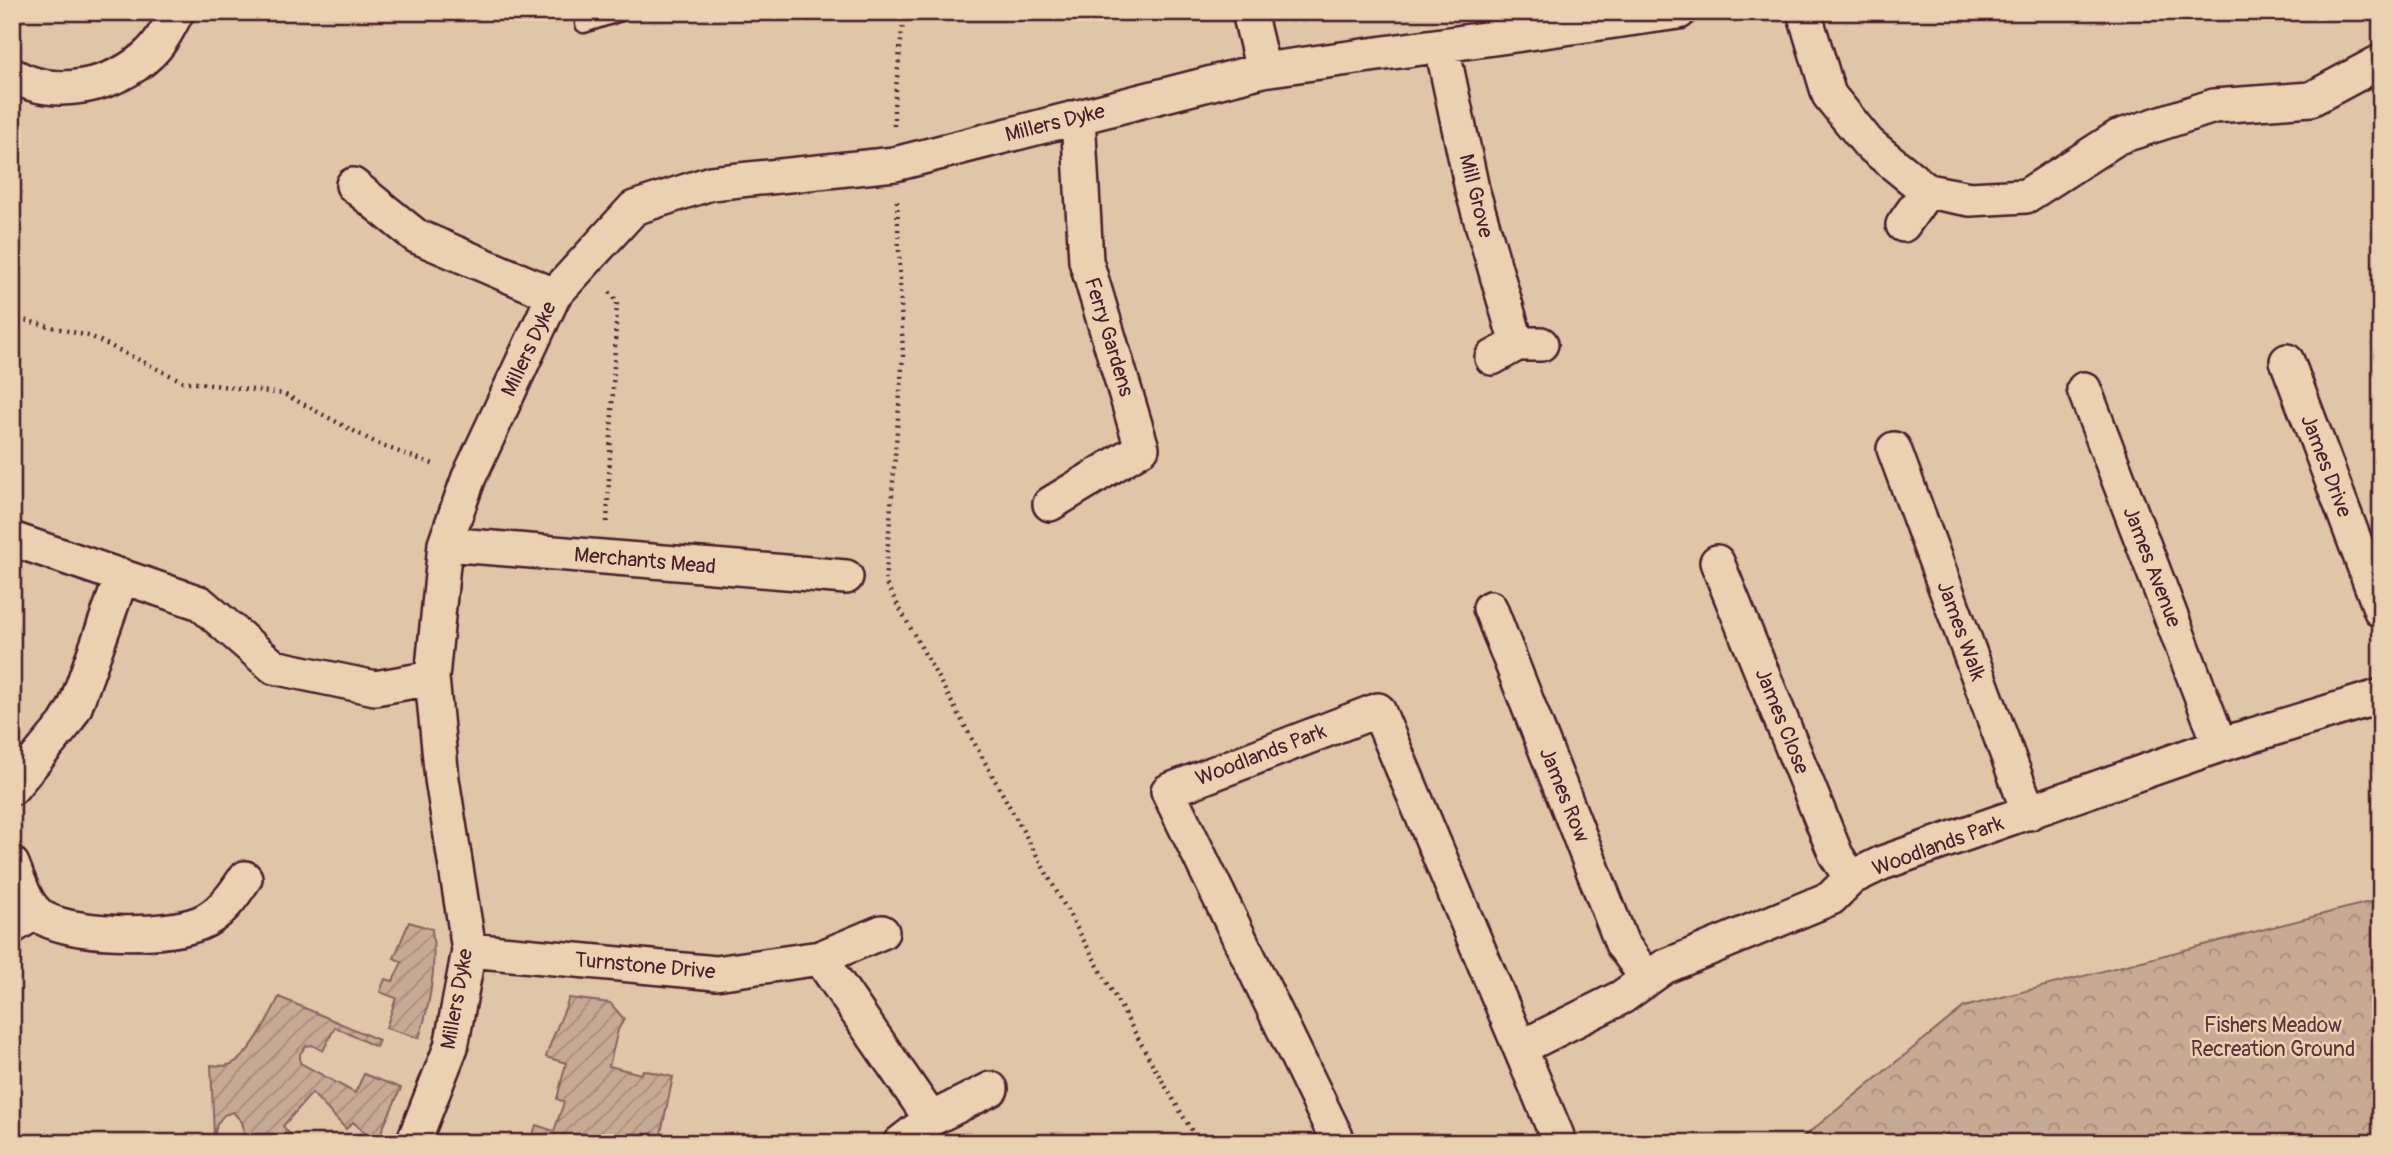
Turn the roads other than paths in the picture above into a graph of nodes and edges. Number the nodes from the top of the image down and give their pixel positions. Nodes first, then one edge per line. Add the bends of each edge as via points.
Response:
1 (177, 12) edge
2 (621, 12) edge
3 (1249, 12) edge
4 (1679, 12) edge
5 (1804, 12) edge
6 (584, 24) dead end
7 (1442, 47) junction
8 (2380, 62) edge
9 (1263, 70) junction
10 (12, 75) edge
11 (1078, 117) junction
12 (353, 185) dead end
13 (1927, 191) junction
14 (1903, 225) dead end
15 (554, 295) junction
16 (1516, 349) dead end
17 (2287, 361) dead end
18 (2084, 389) dead end
19 (1894, 449) dead end
20 (1050, 504) dead end
21 (12, 539) edge
22 (445, 544) junction
23 (1717, 562) dead end
24 (122, 576) junction
25 (846, 577) dead end
26 (1490, 608) dead end
27 (2381, 611) edge
28 (432, 678) junction
29 (2381, 696) edge
30 (2220, 745) junction
31 (12, 788) edge
32 (2029, 813) junction
33 (12, 864) edge
34 (245, 878) dead end
35 (1851, 878) junction
36 (24, 919) edge
37 (882, 932) dead end
38 (469, 950) junction
39 (820, 958) junction
40 (1647, 978) junction
41 (1520, 1048) junction
42 (991, 1089) dead end
43 (931, 1119) junction
44 (414, 1143) edge
45 (900, 1143) edge
46 (1339, 1143) edge
47 (1549, 1143) edge

1 - 10 street via 153,51 110,79 50,88
2 - 6 lane
3 - 9 street
4 - 7 street, Millers Dyke
5 - 13 street via 1829,95 1868,143
7 - 9 street, Millers Dyke
7 - 16 street, Mill Grove via 1472,189
8 - 13 street via 2311,99 2214,106 2118,137 2026,196 1970,200
9 - 11 street, Millers Dyke
11 - 15 street, Millers Dyke via 895,164 711,183 634,208
11 - 20 street, Ferry Gardens via 1086,261 1142,448
12 - 15 street via 416,236
13 - 14 street
15 - 22 street, Millers Dyke via 469,477
17 - 27 street, James Drive
18 - 30 street, James Avenue
19 - 32 street, James Walk
21 - 24 street
22 - 25 street, Merchants Mead
22 - 28 street, Millers Dyke
23 - 35 street, James Close via 1836,855
24 - 28 street via 200,603 274,667 375,688
24 - 31 street via 75,707
26 - 40 street, James Row via 1622,944
28 - 38 street, Millers Dyke via 442,779
29 - 30 street, Woodlands Park
30 - 32 street, Woodlands Park
32 - 35 street, Woodlands Park
33 - 36 street via 26,898
34 - 36 street via 219,911 201,923 166,931 85,930 46,919
35 - 40 street, Woodlands Park via 1831,898
37 - 39 street, Turnstone Drive
38 - 39 street, Turnstone Drive via 716,973
38 - 44 street, Millers Dyke via 452,1047
39 - 43 street
40 - 41 street, Woodlands Park via 1622,997
41 - 46 street, Woodlands Park via 1378,710 1168,791
41 - 47 street, Woodlands Park via 1556,1136
42 - 43 street
43 - 45 street

